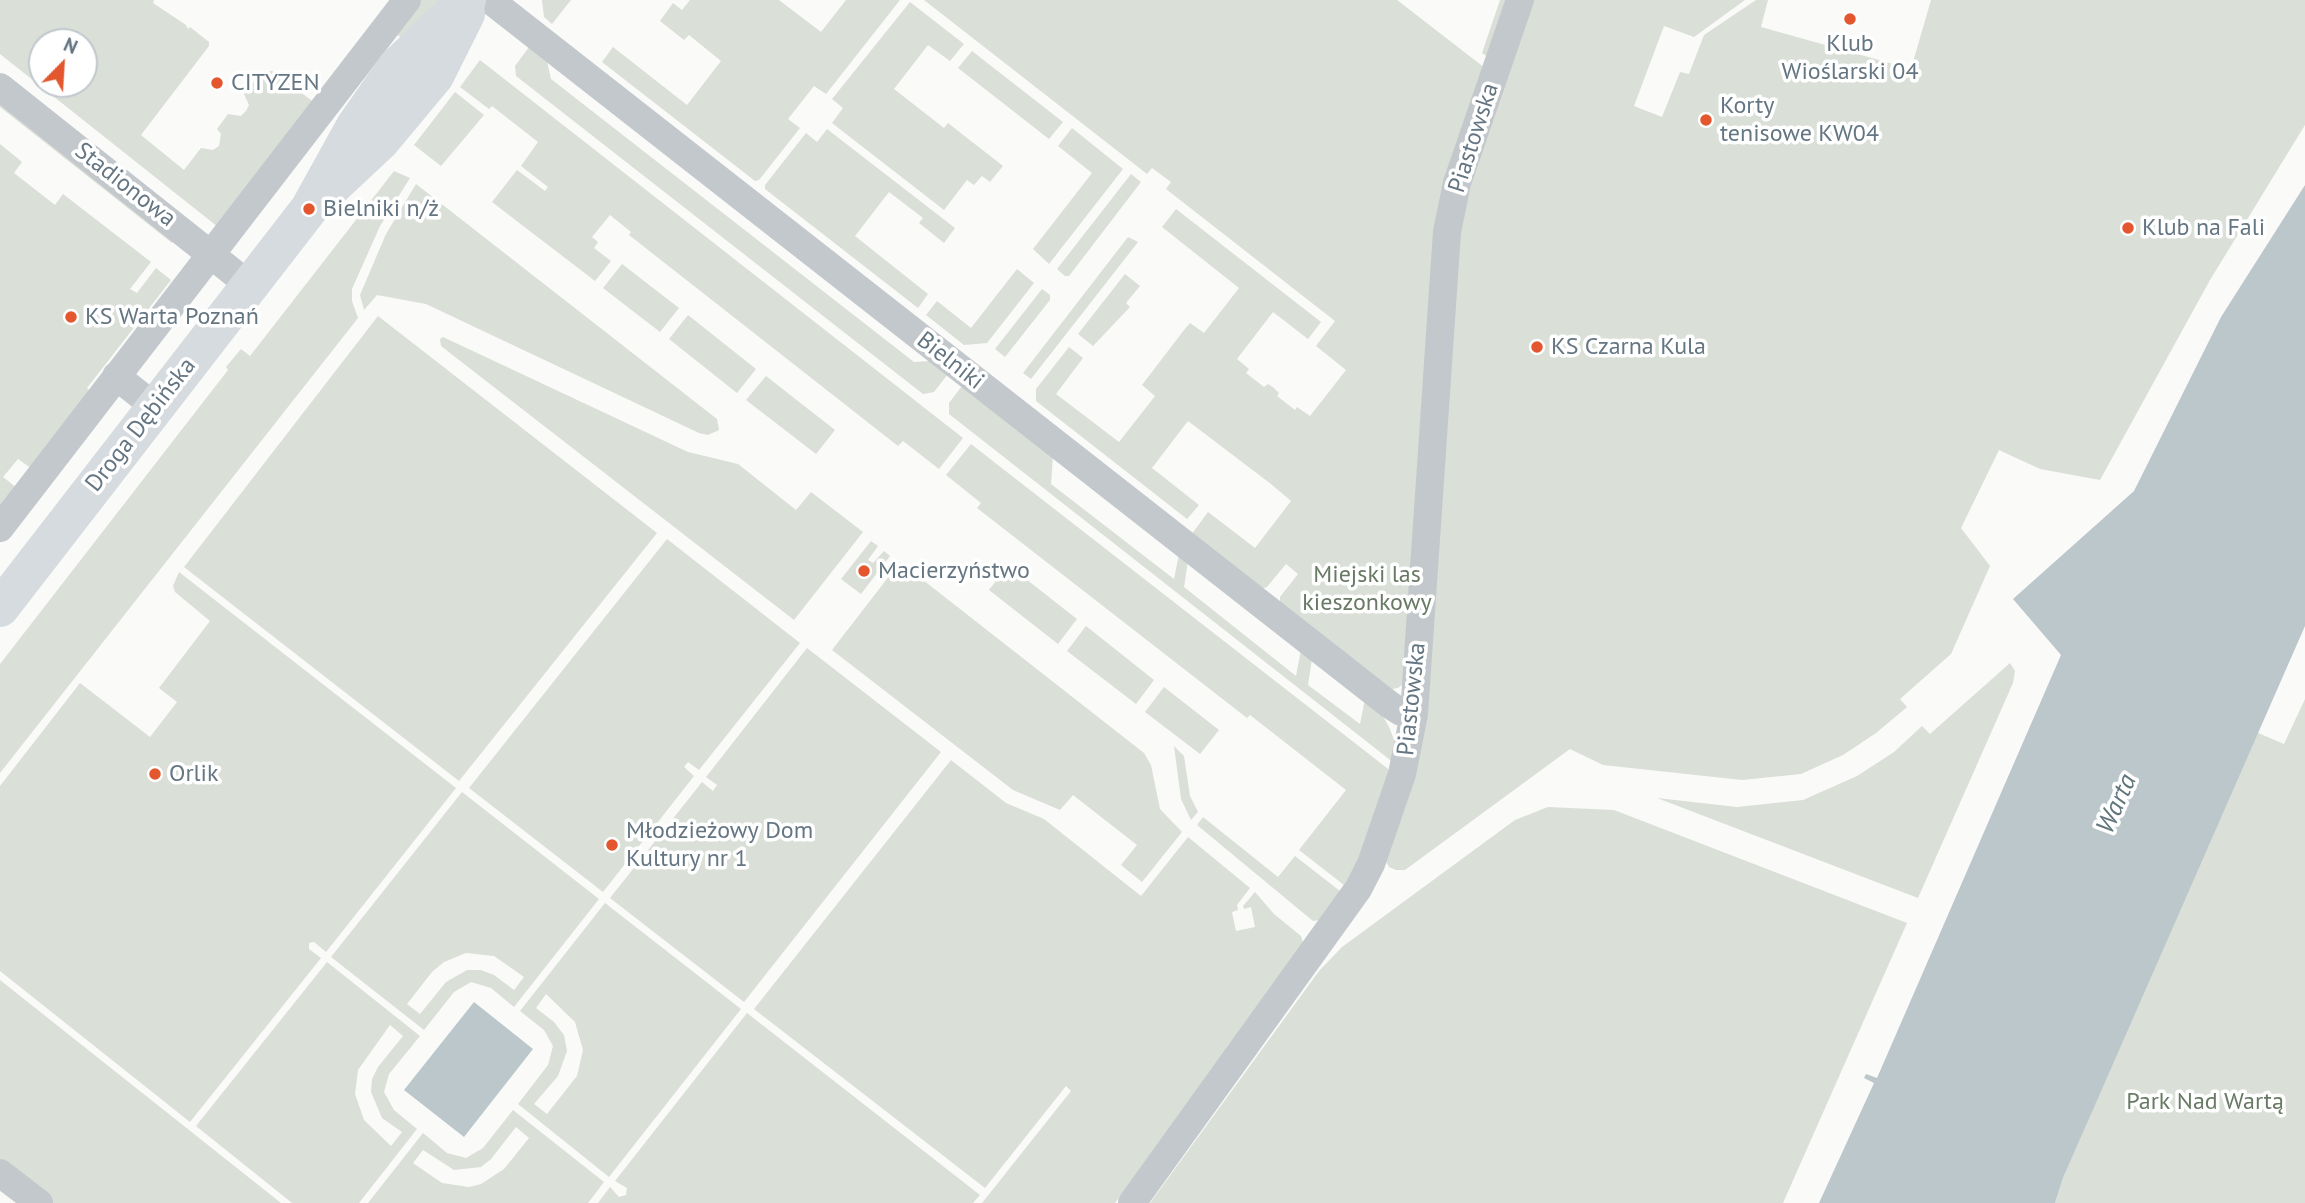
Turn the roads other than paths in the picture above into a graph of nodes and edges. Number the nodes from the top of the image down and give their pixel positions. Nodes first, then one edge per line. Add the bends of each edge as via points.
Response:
1 (407, 0) edge
2 (467, 0) edge
3 (473, 0) edge
4 (490, 0) edge
5 (1520, 0) edge
6 (0, 87) edge
7 (309, 209) junction
8 (212, 253) junction
9 (249, 285) junction
10 (117, 376) junction
11 (155, 407) junction
12 (0, 528) edge
13 (0, 608) edge
14 (1414, 714) junction
15 (0, 1173) edge
16 (39, 1203) edge
17 (1132, 1203) edge

1 - 8 street
2 - 7 street, Droga Dębińska via 397,66 355,126
3 - 7 street, Droga Dębińska via 435,76 380,142
4 - 14 street, Bielniki via 1390,705
5 - 14 street, Piastowska via 1457,183 1447,232
6 - 8 street, Stadionowa
7 - 9 street, Droga Dębińska
8 - 9 street, Stadionowa
8 - 10 street
9 - 11 street, Droga Dębińska
10 - 11 street
10 - 12 street
11 - 13 street, Droga Dębińska
14 - 17 street, Piastowska via 1402,774 1358,889
15 - 16 street

